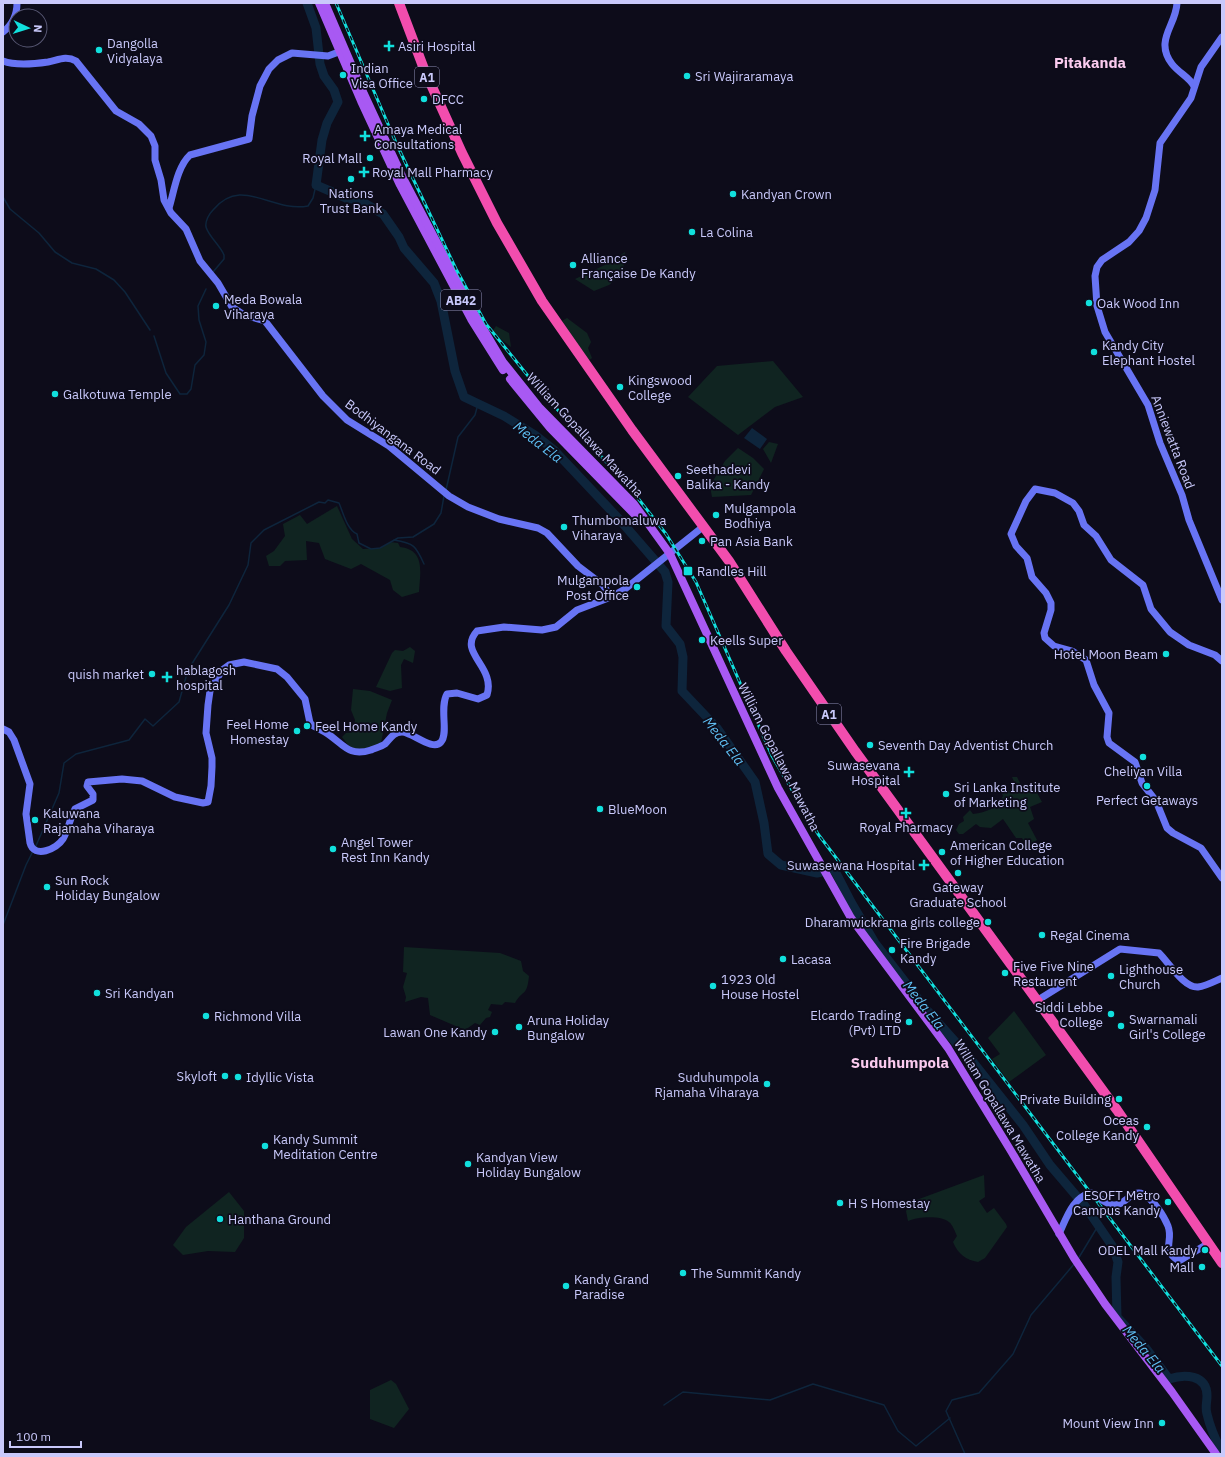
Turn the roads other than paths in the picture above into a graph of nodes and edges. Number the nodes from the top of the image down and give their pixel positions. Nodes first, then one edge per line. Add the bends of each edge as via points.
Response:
1 (17, 3) edge
2 (319, 3) edge
3 (325, 3) edge
4 (399, 3) edge
5 (1177, 3) edge
6 (3, 32) edge
7 (1222, 37) edge
8 (342, 51) junction
9 (3, 61) edge
10 (1194, 86) junction
11 (169, 208) junction
12 (704, 526) junction
13 (666, 557) junction
14 (611, 597) junction
15 (1222, 600) edge
16 (1222, 660) edge
17 (3, 728) edge
18 (1222, 878) edge
19 (1222, 978) edge
20 (1038, 1000) junction
21 (1059, 1234) junction
22 (1209, 1243) junction
23 (1222, 1263) edge
24 (1216, 1454) edge

1 - 6 street via 17,11 11,24
2 - 8 main road, William Gopallawa Mawatha / AB42
3 - 8 main road, William Gopallawa Mawatha / AB42
4 - 12 highway, A1 via 439,103 518,262 542,301 632,430
5 - 10 street via 1177,12 1165,39 1166,49 1173,64
7 - 10 street, Anniewatta Road via 1201,67
8 - 11 street via 328,56 292,53 278,60 269,69 260,86 249,139 190,155 181,170
8 - 13 main road, William Gopallawa Mawatha / AB42 via 400,184 494,358 550,428 624,502
9 - 11 street, Bodhiyangana Road via 36,63 64,57 76,61 116,111 139,124 151,136 164,200
10 - 15 street, Anniewatta Road via 1191,98 1160,143 1155,190 1146,218 1129,242 1102,260 1095,276 1095,295 1106,332 1148,405 1160,444
11 - 14 street, Bodhiyangana Road via 186,229 200,261 218,283 232,307 244,315 265,321 323,396 347,420 389,446 449,496 468,507 547,533 578,566 603,585
12 - 13 street
12 - 20 highway, A1 via 855,751
13 - 14 street
13 - 21 main road, William Gopallawa Mawatha / AB42 via 683,579 760,751 823,868 862,934 948,1048
14 - 17 street via 577,610 556,627 542,630 504,627 477,631 472,636 471,644 473,653 488,675 489,689 484,698 478,699 457,693 447,694 442,706 442,742 430,744 402,732 396,733 377,748 356,753 349,751 310,723 305,699 284,673 278,669 244,662 235,663 222,670 210,691 206,733 212,758 212,773 208,802 174,797 142,781 122,779 88,782 87,786 93,794 93,800 75,809 63,840 50,850 41,852 33,849 26,814 30,784 14,740
16 - 18 street via 1189,645 1170,632 1151,609 1143,585 1111,560 1096,536 1084,525 1073,503 1055,493 1035,489 1026,501 1011,534 1016,546 1027,558 1032,577 1051,603 1045,638 1054,646 1086,660 1094,685 1109,713 1109,743 1135,762 1142,783 1156,801 1167,828 1173,834 1201,848
19 - 20 street via 1202,986 1190,986 1160,953 1120,949
20 - 22 highway, A1
21 - 22 street via 1076,1201 1083,1195 1091,1193 1111,1205 1116,1205 1135,1193 1143,1194 1154,1203 1168,1226 1169,1254 1179,1261
21 - 24 main road, William Gopallawa Mawatha / AB42 via 1088,1279
22 - 23 highway, A1

